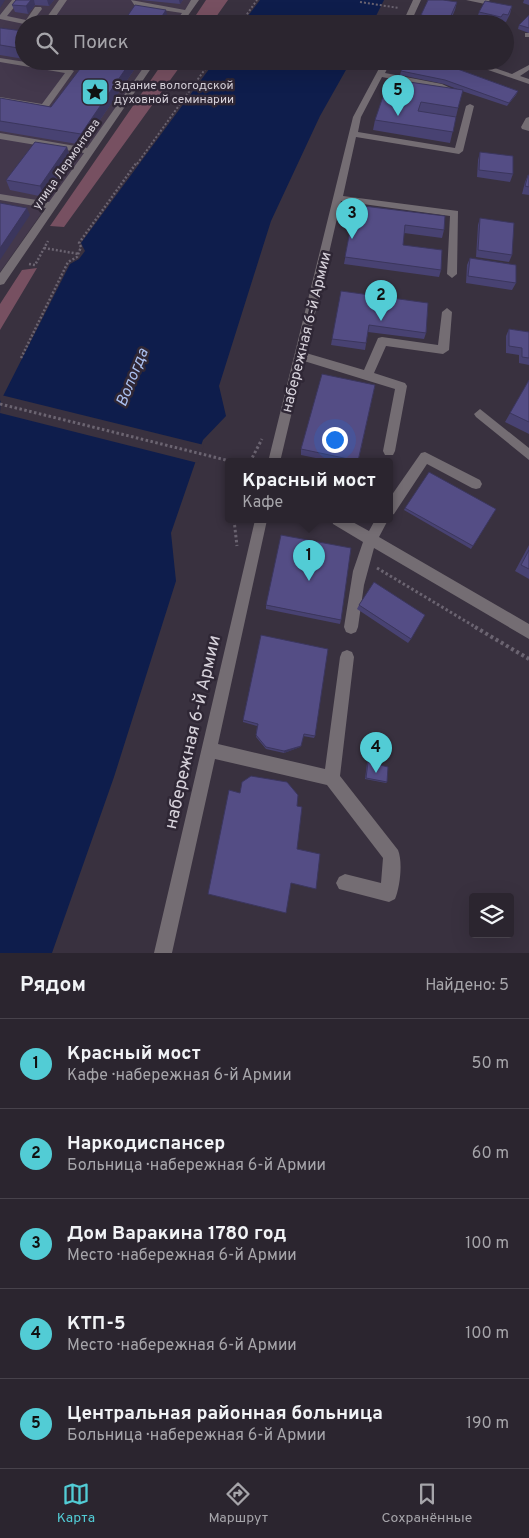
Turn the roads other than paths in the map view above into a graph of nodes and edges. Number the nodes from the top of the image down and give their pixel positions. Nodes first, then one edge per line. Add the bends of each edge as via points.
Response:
1 (16, 0) edge
2 (63, 0) edge
3 (135, 0) edge
4 (194, 0) edge
5 (416, 0) edge
6 (470, 0) edge
7 (486, 0) edge
8 (38, 9) dead end
9 (186, 12) junction
10 (35, 15) edge
11 (52, 15) edge
12 (184, 15) edge
13 (410, 15) edge
14 (2, 17) edge
15 (15, 20) edge
16 (0, 60) edge
17 (15, 62) edge
18 (529, 67) edge
19 (64, 70) edge
20 (146, 70) edge
21 (382, 70) edge
22 (492, 70) edge
23 (380, 74) junction
24 (513, 77) junction
25 (529, 82) edge
26 (461, 94) edge
27 (0, 99) edge
28 (470, 106) dead end
29 (529, 120) edge
30 (529, 128) edge
31 (353, 134) junction
32 (0, 136) edge
33 (90, 151) junction
34 (0, 197) edge
35 (338, 198) junction
36 (52, 206) junction
37 (452, 274) dead end
38 (0, 281) edge
39 (447, 312) dead end
40 (300, 356) junction
41 (367, 376) junction
42 (480, 414) dead end
43 (389, 451) dead end
44 (529, 455) edge
45 (275, 458) edge
46 (476, 484) dead end
47 (393, 504) edge
48 (260, 523) edge
49 (343, 523) edge
50 (380, 523) edge
51 (369, 538) junction
52 (351, 627) dead end
53 (529, 632) edge
54 (347, 657) dead end
55 (209, 750) junction
56 (332, 778) junction
57 (345, 883) dead end
58 (163, 953) edge

1 - 14 street
2 - 11 street
3 - 9 street via 138,4
4 - 9 street
5 - 13 street
6 - 7 street
8 - 10 street
9 - 12 street
14 - 15 street
16 - 17 street
18 - 24 street
19 - 27 street via 70,71 44,106
20 - 33 street, улица Лермонтова
21 - 23 street, набережная 6-й Армии
22 - 24 street
23 - 26 street
23 - 31 street, набережная 6-й Армии via 357,117
24 - 25 street
28 - 31 street via 459,151
29 - 30 street via 526,127
31 - 35 street, набережная 6-й Армии
32 - 33 street
33 - 36 street, улица Лермонтова
34 - 36 street
35 - 37 street via 455,213
35 - 40 street, набережная 6-й Армии
36 - 38 street, улица Лермонтова
39 - 41 street via 443,350 382,341
40 - 41 street
40 - 45 street, набережная 6-й Армии
41 - 43 street via 402,386
42 - 44 street
46 - 47 street via 425,457
48 - 55 street, набережная 6-й Армии
49 - 51 street
50 - 51 street
51 - 52 street via 357,581
51 - 53 street
54 - 56 street
55 - 56 street
55 - 58 street, набережная 6-й Армии
56 - 57 street via 392,856 389,893

